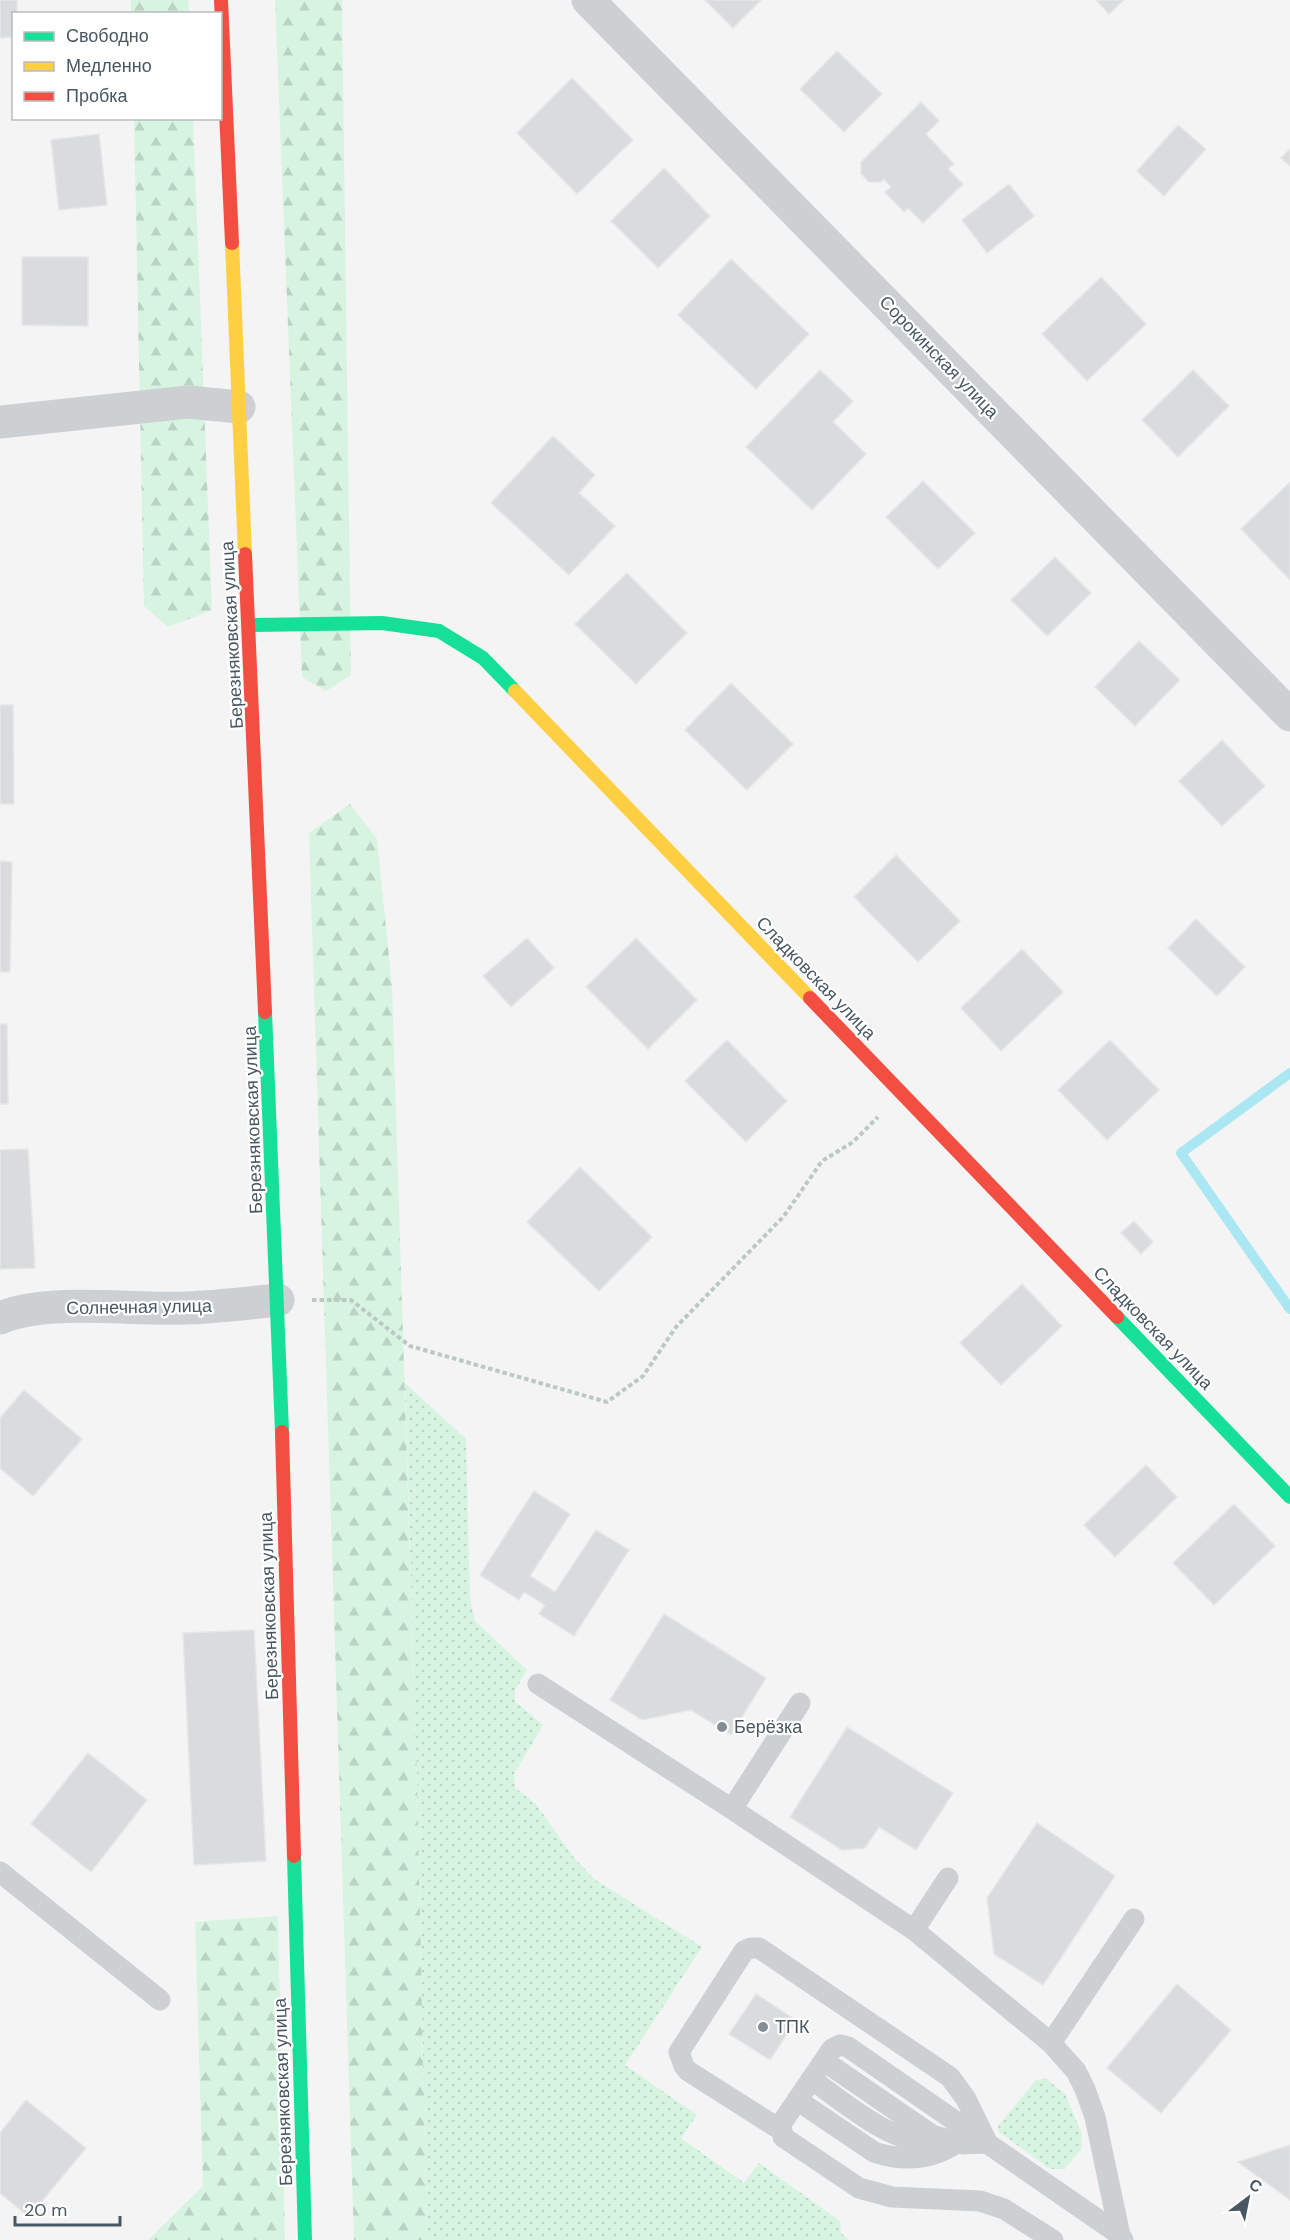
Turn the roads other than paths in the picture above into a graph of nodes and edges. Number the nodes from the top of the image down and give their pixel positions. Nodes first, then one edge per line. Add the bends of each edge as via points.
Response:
1 (588, 0) edge
2 (222, 23) edge
3 (239, 407) junction
4 (0, 422) edge
5 (250, 625) junction
6 (1290, 715) edge
7 (278, 1300) junction
8 (0, 1318) edge
9 (1290, 1497) edge
10 (538, 1684) dead end
11 (800, 1703) dead end
12 (732, 1809) junction
13 (0, 1872) edge
14 (948, 1878) dead end
15 (1134, 1919) dead end
16 (914, 1930) junction
17 (160, 2000) dead end
18 (1051, 2043) junction
19 (828, 2055) junction
20 (811, 2079) junction
21 (797, 2100) junction
22 (781, 2130) junction
23 (932, 2135) junction
24 (957, 2143) junction
25 (987, 2143) junction
26 (1121, 2238) edge
27 (305, 2240) edge
28 (1053, 2240) edge

1 - 6 street, Сорокинская улица
2 - 3 street, Березняковская улица
3 - 4 street via 188,402
3 - 5 street, Березняковская улица
5 - 7 street, Березняковская улица
5 - 9 street, Сладковская улица via 382,623 438,631 483,658
7 - 8 street, Солнечная улица via 186,1309 62,1307 16,1311
7 - 27 street, Березняковская улица
10 - 12 lane
11 - 12 lane
12 - 16 lane
13 - 17 lane
14 - 16 lane
15 - 18 lane
16 - 18 lane
18 - 26 lane via 1076,2071 1092,2108
19 - 20 lane
19 - 23 lane
19 - 25 lane via 840,2045 848,2047
20 - 21 lane
20 - 23 lane via 886,2130 914,2140
21 - 22 lane
21 - 24 lane via 874,2152 888,2157 921,2158
22 - 25 lane via 688,2071 679,2052 744,1951 751,1948 759,1948 950,2077 966,2099
22 - 28 lane via 783,2137 859,2188 892,2197 980,2200 1004,2209
23 - 24 lane
24 - 25 lane
25 - 26 lane

